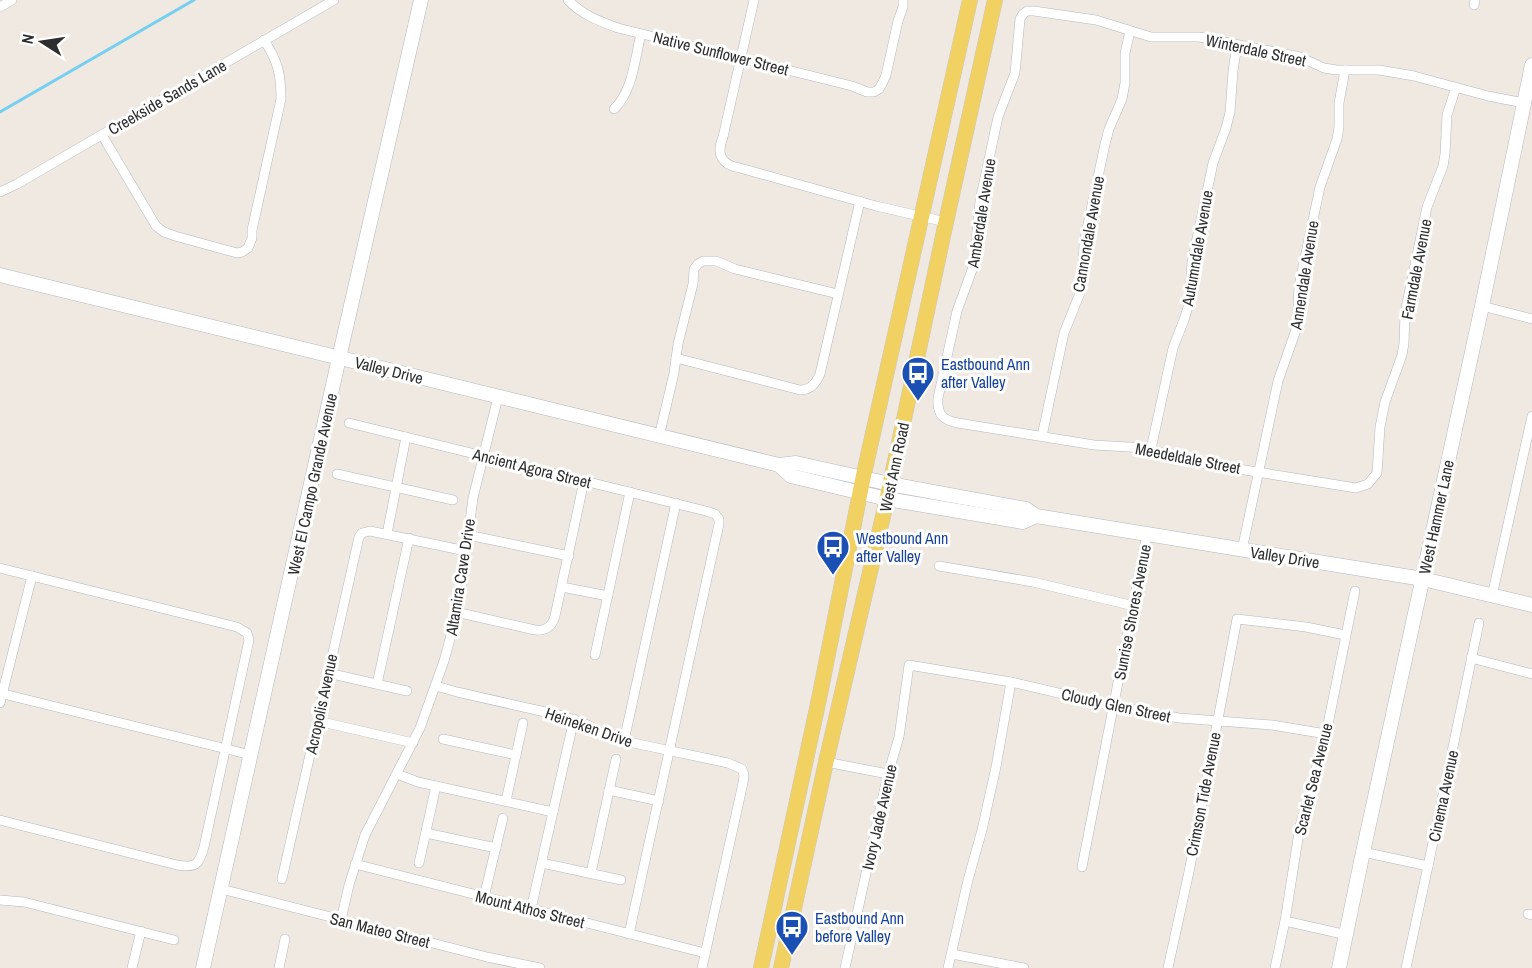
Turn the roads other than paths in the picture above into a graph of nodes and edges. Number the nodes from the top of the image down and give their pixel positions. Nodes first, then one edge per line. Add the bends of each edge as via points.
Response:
1 (12, 0) edge
2 (334, 0) edge
3 (422, 0) edge
4 (568, 0) edge
5 (754, 0) edge
6 (903, 0) edge
7 (970, 0) edge
8 (994, 0) edge
9 (0, 7) edge
10 (1023, 14) joint
11 (1130, 31) junction
12 (641, 34) junction
13 (264, 40) junction
14 (1237, 45) junction
15 (741, 58) junction
16 (1532, 65) edge
17 (1345, 70) junction
18 (1456, 87) junction
19 (1524, 103) junction
20 (614, 109) dead end
21 (102, 135) junction
22 (0, 192) edge
23 (860, 201) junction
24 (923, 217) junction
25 (946, 222) junction
26 (0, 275) edge
27 (838, 294) junction
28 (1482, 306) junction
29 (1532, 319) edge
30 (339, 358) junction
31 (676, 358) junction
32 (498, 397) junction
33 (939, 412) joint
34 (1532, 416) edge
35 (349, 423) dead end
36 (1042, 436) junction
37 (406, 437) junction
38 (659, 437) junction
39 (1151, 449) junction
40 (483, 455) junction
41 (1259, 472) junction
42 (337, 474) dead end
43 (584, 481) junction
44 (1368, 484) joint
45 (862, 485) junction
46 (396, 487) junction
47 (630, 492) junction
48 (889, 492) junction
49 (453, 500) dead end
50 (676, 503) junction
51 (387, 534) junction
52 (1148, 534) junction
53 (468, 535) junction
54 (409, 538) junction
55 (1242, 550) junction
56 (466, 551) junction
57 (569, 556) junction
58 (939, 566) dead end
59 (0, 568) edge
60 (32, 576) junction
61 (1423, 579) junction
62 (562, 587) junction
63 (1355, 591) dead end
64 (608, 596) junction
65 (1491, 596) junction
66 (1532, 605) edge
67 (1134, 606) junction
68 (456, 612) junction
69 (1479, 623) dead end
70 (1345, 635) junction
71 (595, 655) dead end
72 (1471, 658) junction
73 (909, 665) joint
74 (328, 673) junction
75 (1532, 674) edge
76 (1011, 682) junction
77 (377, 684) junction
78 (436, 686) junction
79 (407, 691) dead end
80 (1, 696) edge
81 (819, 699) junction
82 (1114, 706) junction
83 (574, 719) junction
84 (1217, 720) junction
85 (318, 721) junction
86 (523, 723) dead end
87 (1326, 734) junction
88 (443, 738) dead end
89 (624, 741) junction
90 (413, 743) junction
91 (225, 749) junction
92 (669, 751) junction
93 (251, 755) junction
94 (516, 755) junction
95 (616, 759) dead end
96 (826, 762) junction
97 (397, 774) junction
98 (888, 774) junction
99 (436, 786) junction
100 (609, 790) junction
101 (506, 801) junction
102 (659, 801) junction
103 (796, 803) junction
104 (553, 812) junction
105 (503, 818) dead end
106 (0, 820) edge
107 (426, 833) junction
108 (496, 848) junction
109 (1363, 852) junction
110 (419, 863) dead end
111 (542, 863) junction
112 (355, 864) junction
113 (1428, 866) junction
114 (1082, 867) dead end
115 (591, 873) junction
116 (282, 879) dead end
117 (621, 880) dead end
118 (221, 889) junction
119 (484, 897) junction
120 (0, 900) edge
121 (531, 909) junction
122 (341, 920) junction
123 (1285, 921) junction
124 (141, 931) junction
125 (629, 934) junction
126 (1347, 935) junction
127 (285, 939) dead end
128 (174, 940) dead end
129 (705, 953) junction
130 (952, 954) junction
131 (132, 968) edge
132 (203, 968) edge
133 (279, 968) edge
134 (540, 968) edge
135 (702, 968) edge
136 (761, 968) edge
137 (781, 968) edge
138 (845, 968) edge
139 (948, 968) edge
140 (1024, 968) edge
141 (1168, 968) edge
142 (1275, 968) edge
143 (1339, 968) edge
144 (1406, 968) edge

1 - 9 street
2 - 13 street, Creekside Sands Lane
3 - 30 street, West El Campo Grande Avenue
4 - 12 street, Native Sunflower Street via 596,20
5 - 15 street
6 - 15 street, Native Sunflower Street via 886,75 874,92
7 - 24 main road, West Ann Road
8 - 25 main road, West Ann Road
10 - 11 street, Winterdale Street via 1034,10 1054,13
10 - 33 street, Amberdale Avenue via 1018,27 1015,74 998,117 980,201 972,270 957,311 938,398
11 - 14 street, Winterdale Street via 1151,37 1199,38
11 - 36 street, Cannondale Avenue via 1125,84 1105,144 1084,243 1080,293 1064,333
12 - 15 street, Native Sunflower Street
12 - 20 street via 626,93
13 - 21 street, Creekside Sands Lane
13 - 21 street via 278,65 280,99 252,238 242,252 175,236 156,226
14 - 17 street, Winterdale Street
14 - 39 street, Autumndale Avenue via 1230,112 1213,163 1192,262 1188,307 1173,348
15 - 23 street via 719,148 721,158 731,166
16 - 19 street, West Hammer Lane
17 - 18 street, Winterdale Street via 1392,72
17 - 41 street, Annendale Avenue via 1337,139 1320,187 1299,286 1297,327 1278,381
18 - 19 street, Winterdale Street
18 - 44 street, Farmdale Avenue via 1447,115 1446,154 1427,207 1405,313 1402,355 1385,402 1377,473
19 - 28 street, West Hammer Lane
21 - 22 street, Creekside Sands Lane
23 - 24 street
23 - 27 street
24 - 25 street
24 - 45 main road, West Ann Road
25 - 48 main road, West Ann Road
26 - 30 street, Valley Drive
27 - 31 street via 820,374 807,390
27 - 31 street via 716,261 703,261 694,269
28 - 29 street
28 - 61 street, West Hammer Lane
30 - 32 street, Valley Drive
30 - 93 street, West El Campo Grande Avenue
31 - 38 street
32 - 38 street, Valley Drive
32 - 40 street, Altamira Cave Drive
33 - 36 street, Meedeldale Street via 947,421
34 - 65 street
35 - 37 street, Ancient Agora Street
36 - 39 street, Meedeldale Street
37 - 40 street, Ancient Agora Street
37 - 46 street
38 - 45 street, Valley Drive via 779,465 796,463
39 - 41 street, Meedeldale Street via 1189,461
40 - 43 street, Ancient Agora Street
40 - 53 street, Altamira Cave Drive
41 - 44 street, Meedeldale Street via 1356,488
41 - 55 street, Annendale Avenue
42 - 46 street
43 - 47 street, Ancient Agora Street
43 - 57 street
45 - 48 street, Valley Drive
45 - 81 main road, West Ann Road
46 - 49 street
46 - 51 street
47 - 50 street, Ancient Agora Street
47 - 64 street
48 - 52 street, Valley Drive via 1023,522 1036,516
48 - 96 main road, West Ann Road
50 - 89 street
50 - 92 street, Ancient Agora Street via 715,514 719,524
51 - 54 street
51 - 74 street, Acropolis Avenue via 365,531 359,537
52 - 55 street, Valley Drive
52 - 67 street, Sunrise Shores Avenue
53 - 56 street, Altamira Cave Drive
53 - 57 street
54 - 56 street
54 - 77 street
55 - 61 street, Valley Drive
56 - 68 street, Altamira Cave Drive
57 - 62 street
58 - 67 street via 1033,582
59 - 60 street
60 - 80 street
60 - 91 street via 237,627 247,633 248,648
61 - 65 street, Valley Drive
61 - 109 street, West Hammer Lane
62 - 64 street
62 - 68 street via 555,616 546,630
63 - 70 street, Scarlet Sea Avenue
64 - 71 street
65 - 66 street, Valley Drive
67 - 82 street, Sunrise Shores Avenue
68 - 78 street, Altamira Cave Drive
69 - 72 street, Cinema Avenue
70 - 84 street, Crimson Tide Avenue via 1237,619
70 - 87 street, Scarlet Sea Avenue
72 - 75 street
72 - 113 street, Cinema Avenue
73 - 76 street, Cloudy Glen Street
73 - 98 street, Ivory Jade Avenue via 899,737
74 - 77 street
74 - 85 street, Acropolis Avenue
76 - 82 street, Cloudy Glen Street
76 - 130 street via 996,767
77 - 79 street
78 - 83 street, Heineken Drive
78 - 90 street, Altamira Cave Drive
80 - 91 street
81 - 96 main road via 828,705 819,753
81 - 103 main road, West Ann Road
82 - 84 street, Cloudy Glen Street via 1179,718
82 - 114 street, Sunrise Shores Avenue
83 - 89 street, Heineken Drive
83 - 104 street
84 - 87 street, Cloudy Glen Street
84 - 141 street, Crimson Tide Avenue
85 - 90 street
85 - 116 street, Acropolis Avenue
86 - 94 street
87 - 123 street, Scarlet Sea Avenue via 1300,826
88 - 94 street
89 - 92 street, Heineken Drive
90 - 97 street, Altamira Cave Drive
91 - 93 street
91 - 106 street via 204,847 194,866
92 - 102 street
92 - 129 street, Heineken Drive via 728,764 742,769 744,775
93 - 118 street, West El Campo Grande Avenue
94 - 101 street
95 - 100 street
96 - 98 street
96 - 103 main road
96 - 137 main road, West Ann Road
97 - 99 street
97 - 112 street, Altamira Cave Drive via 372,819
98 - 138 street, Ivory Jade Avenue
99 - 101 street
99 - 107 street
100 - 102 street
100 - 115 street
101 - 104 street
102 - 125 street
103 - 136 main road, West Ann Road
104 - 111 street
105 - 108 street
107 - 108 street
107 - 110 street
108 - 119 street
109 - 113 street
109 - 126 street, West Hammer Lane
111 - 115 street
111 - 121 street
112 - 119 street, Mount Athos Street
112 - 122 street, Altamira Cave Drive
113 - 144 street, Cinema Avenue
115 - 117 street
118 - 122 street, San Mateo Street
118 - 132 street, West El Campo Grande Avenue
119 - 121 street, Mount Athos Street
120 - 124 street via 24,902
121 - 125 street, Mount Athos Street
122 - 134 street, San Mateo Street
123 - 126 street
123 - 142 street, Scarlet Sea Avenue
124 - 128 street
124 - 131 street
125 - 129 street, Mount Athos Street
126 - 143 street, West Hammer Lane
127 - 133 street
129 - 135 street
130 - 139 street
130 - 140 street

